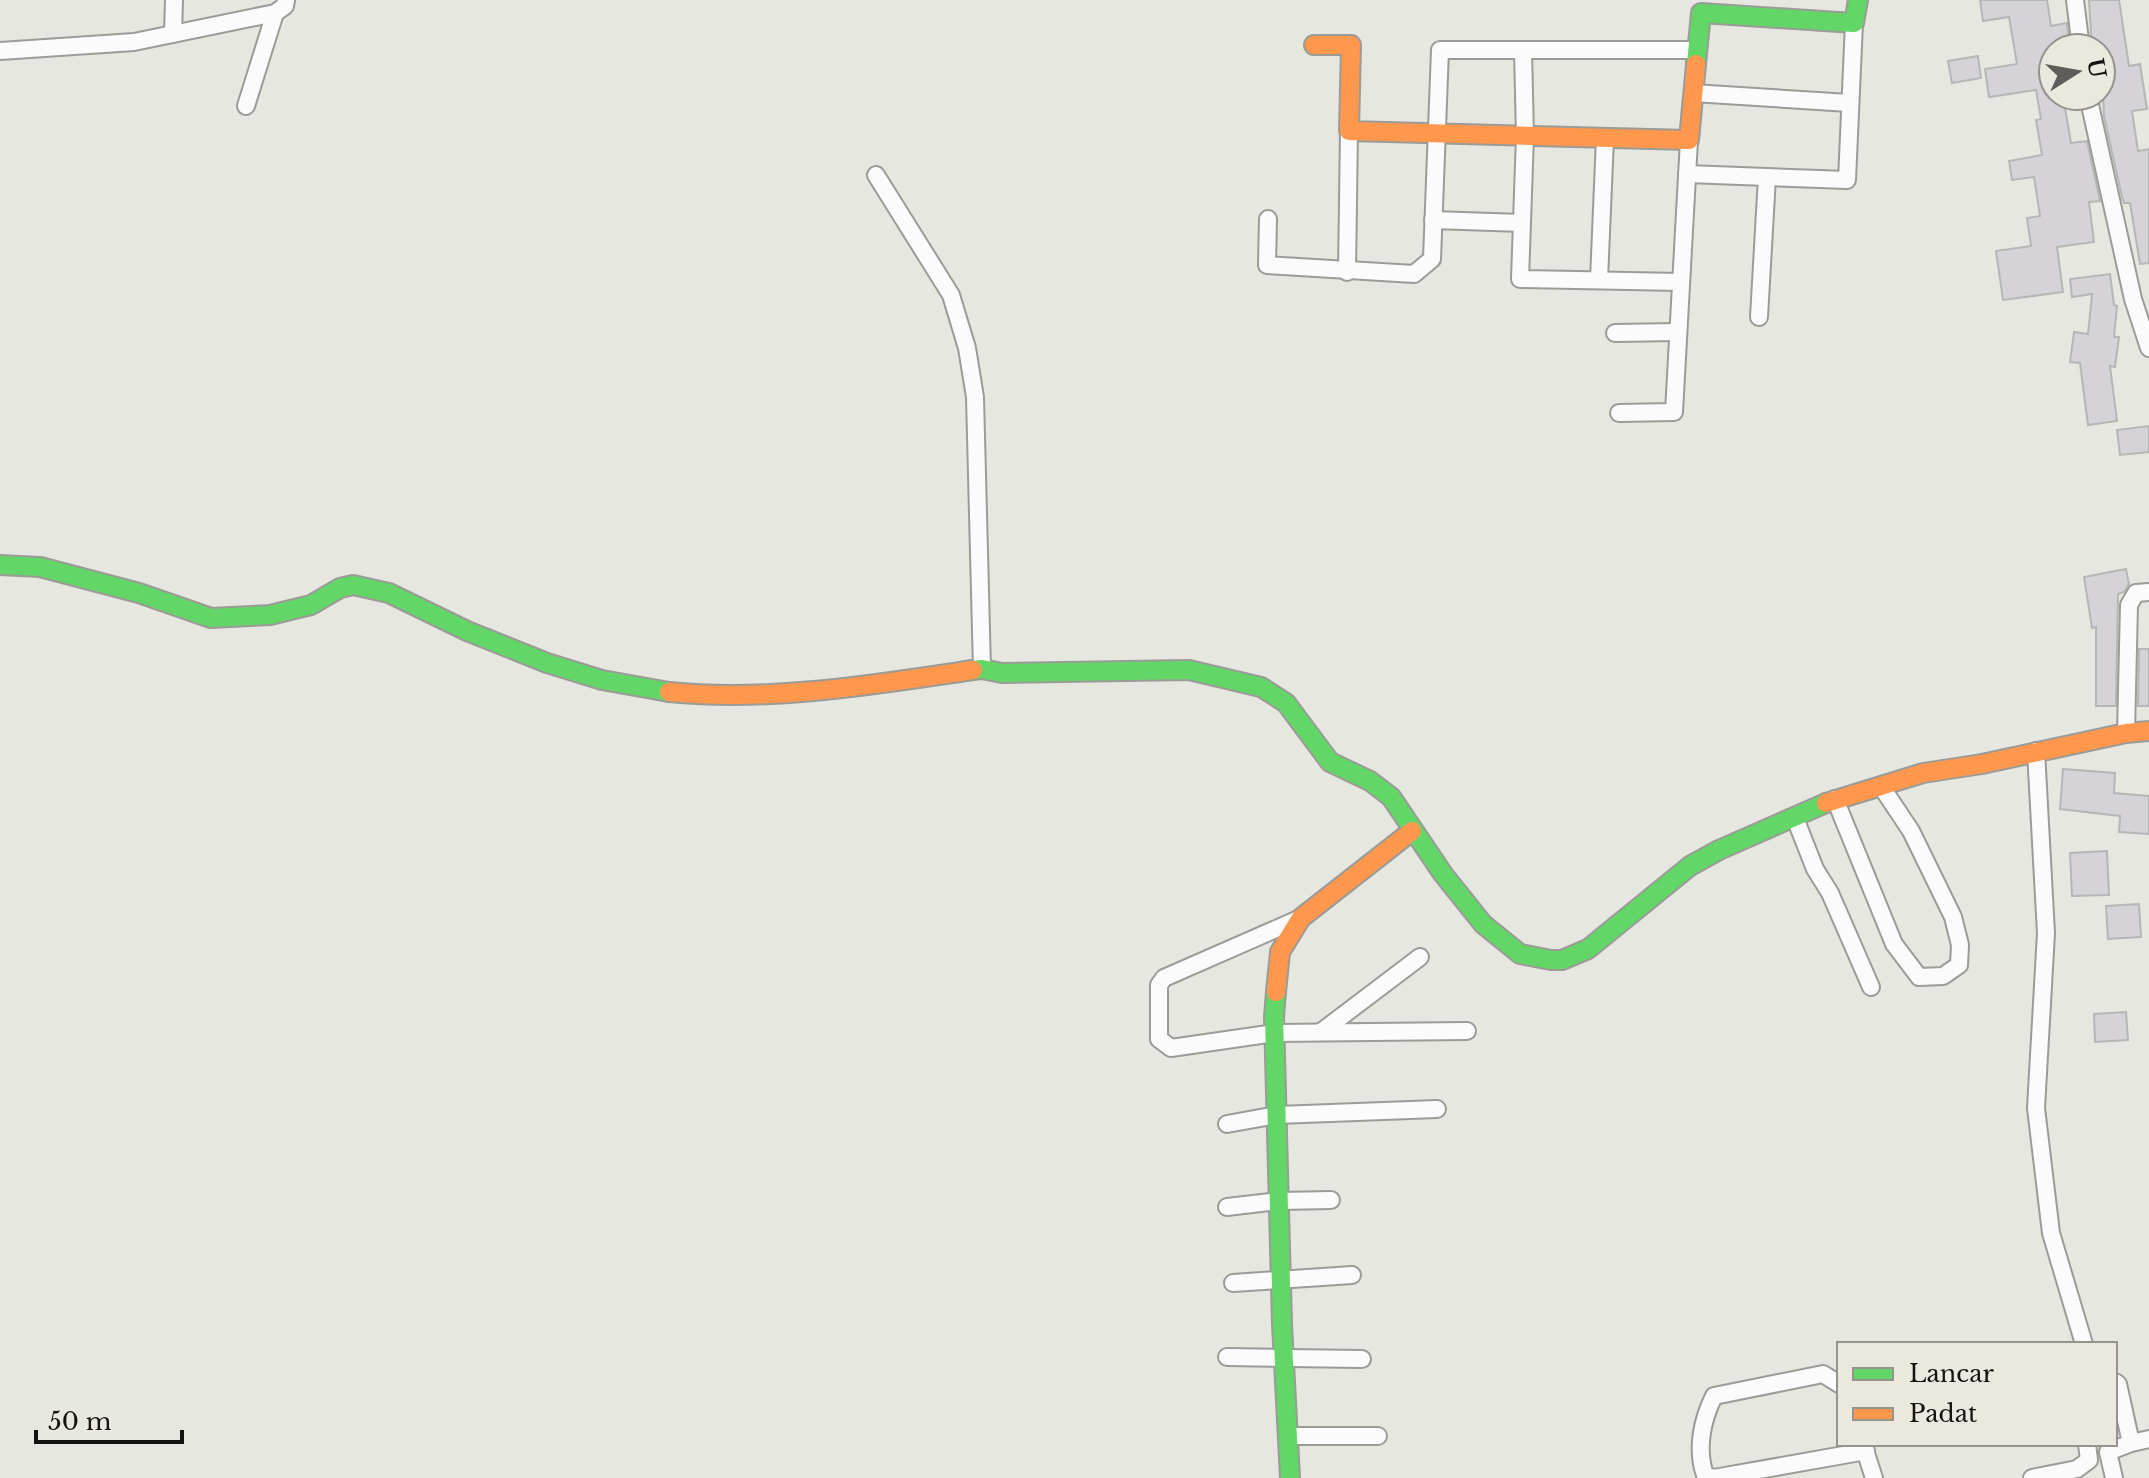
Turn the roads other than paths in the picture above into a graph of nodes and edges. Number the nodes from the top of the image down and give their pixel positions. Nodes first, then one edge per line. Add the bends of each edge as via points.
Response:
1 (174, 0) edge
2 (1858, 0) edge
3 (2075, 0) edge
4 (280, 6) edge
5 (1854, 23) junction
6 (2079, 32) edge
7 (173, 34) junction
8 (1314, 45) dead end
9 (1523, 50) junction
10 (1697, 50) junction
11 (0, 51) edge
12 (1693, 93) junction
13 (1849, 103) junction
14 (246, 106) dead end
15 (2092, 112) edge
16 (1349, 131) junction
17 (1437, 133) junction
18 (1525, 136) junction
19 (1605, 138) junction
20 (1689, 140) junction
21 (1687, 174) junction
22 (876, 175) dead end
23 (1767, 177) junction
24 (1268, 219) dead end
25 (1433, 220) junction
26 (1522, 223) junction
27 (1347, 272) junction
28 (1599, 280) junction
29 (1680, 282) junction
30 (1759, 317) dead end
31 (1677, 332) junction
32 (1615, 333) dead end
33 (2149, 348) edge
34 (1619, 413) dead end
35 (0, 565) edge
36 (2149, 592) edge
37 (982, 669) junction
38 (2149, 731) edge
39 (2126, 733) junction
40 (2036, 751) junction
41 (1881, 786) junction
42 (1835, 799) junction
43 (1795, 818) junction
44 (1412, 831) junction
45 (1301, 918) junction
46 (1420, 957) dead end
47 (1871, 987) dead end
48 (1467, 1031) dead end
49 (1321, 1032) junction
50 (1275, 1033) junction
51 (1437, 1109) dead end
52 (1277, 1115) junction
53 (1227, 1124) dead end
54 (1331, 1200) dead end
55 (1279, 1201) junction
56 (1227, 1207) dead end
57 (1352, 1275) dead end
58 (1281, 1281) junction
59 (1233, 1283) dead end
60 (2083, 1342) edge
61 (1227, 1357) dead end
62 (1283, 1358) junction
63 (1362, 1359) dead end
64 (1837, 1383) edge
65 (2117, 1390) edge
66 (1287, 1436) junction
67 (1378, 1436) dead end
68 (2149, 1439) edge
69 (2131, 1443) junction
70 (1865, 1448) edge
71 (2088, 1452) edge
72 (2108, 1452) junction
73 (1290, 1478) edge
74 (1714, 1478) edge
75 (1874, 1478) edge
76 (2033, 1478) edge
77 (2114, 1478) edge

1 - 7 street
2 - 5 street
3 - 6 street
4 - 7 street
4 - 14 street
5 - 10 street via 1701,13
5 - 13 street
7 - 11 street via 134,42
8 - 16 street via 1351,45
9 - 10 street
9 - 17 street via 1440,50
9 - 18 street
10 - 12 street
12 - 13 street
12 - 20 street
13 - 23 street via 1847,180
15 - 33 street
16 - 17 street
16 - 27 street
17 - 18 street
17 - 25 street
18 - 19 street
18 - 26 street
19 - 20 street
19 - 28 street
20 - 21 street
21 - 23 street
21 - 29 street
22 - 37 street via 951,295 967,348 975,397
23 - 30 street
24 - 27 street via 1267,265
25 - 26 street
25 - 27 street via 1432,259 1414,274
26 - 28 street via 1520,279
28 - 29 street
29 - 31 street
31 - 32 street
31 - 34 street via 1674,412
35 - 37 street via 40,567 211,618 270,615 311,605 340,588 371,587 499,647 648,689 717,695 817,691
36 - 39 street via 2136,593 2129,605
37 - 44 street via 1189,670 1261,687 1286,703 1330,762 1391,797
38 - 39 street
39 - 40 street
40 - 41 street
40 - 60 street via 2046,933 2036,1108 2051,1233
41 - 42 street
41 - 42 street via 1911,831 1953,917 1959,965 1943,976 1919,977 1894,944
42 - 43 street
43 - 44 street via 1690,866 1588,949 1562,960 1520,954 1483,924
43 - 47 street
44 - 45 street
45 - 50 street via 1280,952
45 - 50 street via 1164,978 1159,985 1159,1039 1171,1048
46 - 49 street
48 - 49 street
49 - 50 street
50 - 52 street
51 - 52 street
52 - 53 street
52 - 55 street
54 - 55 street
55 - 56 street
55 - 58 street
57 - 58 street
58 - 59 street
58 - 62 street
61 - 62 street
62 - 63 street
62 - 66 street
64 - 74 street via 1823,1374 1714,1396 1706,1411 1700,1453 1705,1475
65 - 69 street
66 - 67 street
66 - 73 street
68 - 69 street
69 - 72 street
70 - 74 street
70 - 75 street
71 - 72 street
71 - 76 street via 2077,1469
72 - 77 street

